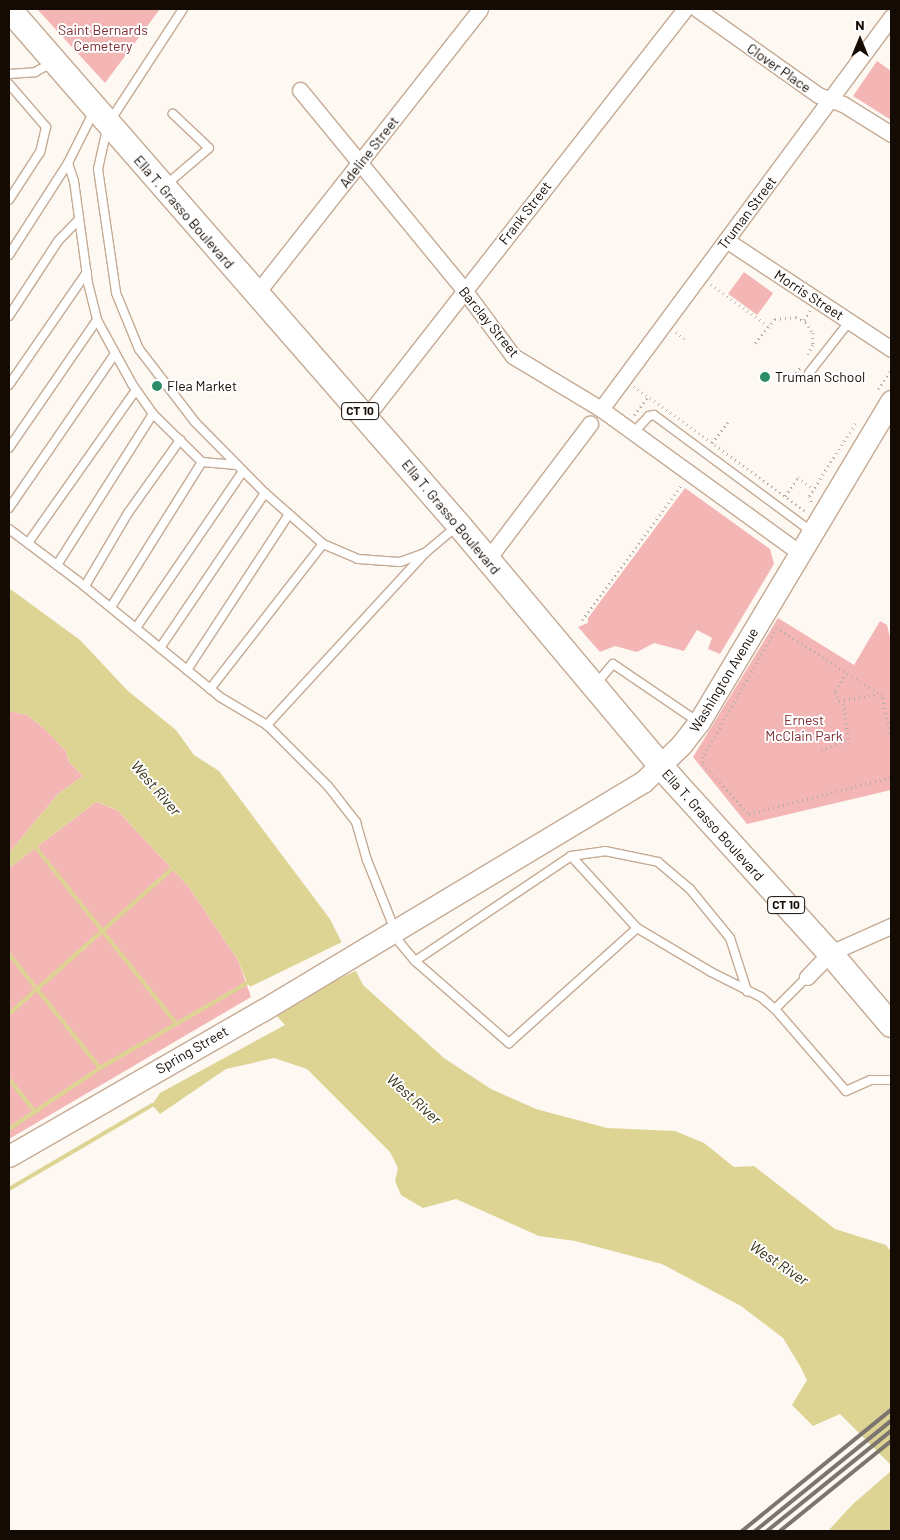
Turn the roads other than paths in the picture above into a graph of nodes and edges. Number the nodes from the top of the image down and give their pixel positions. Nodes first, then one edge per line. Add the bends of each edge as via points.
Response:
1 (9, 9) edge
2 (183, 9) edge
3 (480, 9) edge
4 (685, 9) edge
5 (697, 9) edge
6 (891, 17) edge
7 (54, 61) junction
8 (9, 74) edge
9 (9, 84) edge
10 (300, 90) dead end
11 (832, 100) junction
12 (173, 114) dead end
13 (102, 117) junction
14 (891, 134) edge
15 (68, 163) junction
16 (360, 163) junction
17 (163, 187) junction
18 (9, 200) edge
19 (79, 219) junction
20 (726, 240) junction
21 (9, 255) edge
22 (87, 272) junction
23 (464, 290) junction
24 (256, 294) junction
25 (9, 316) edge
26 (97, 320) junction
27 (849, 322) junction
28 (891, 349) edge
29 (115, 354) junction
30 (809, 373) dead end
31 (9, 384) edge
32 (136, 390) junction
33 (884, 397) edge
34 (602, 409) junction
35 (153, 414) junction
36 (366, 418) junction
37 (590, 424) dead end
38 (634, 432) junction
39 (180, 440) junction
40 (9, 448) edge
41 (202, 462) junction
42 (240, 468) junction
43 (265, 493) junction
44 (9, 508) edge
45 (289, 514) junction
46 (458, 524) junction
47 (9, 529) edge
48 (812, 532) junction
49 (28, 543) junction
50 (323, 544) junction
51 (425, 553) junction
52 (800, 553) junction
53 (487, 560) junction
54 (57, 565) junction
55 (85, 586) junction
56 (111, 607) junction
57 (136, 628) junction
58 (160, 648) junction
59 (187, 670) junction
60 (593, 688) junction
61 (210, 689) junction
62 (699, 722) junction
63 (267, 725) junction
64 (660, 766) junction
65 (571, 856) junction
66 (891, 926) edge
67 (636, 928) junction
68 (394, 929) junction
69 (373, 942) joint
70 (830, 953) junction
71 (415, 961) junction
72 (807, 977) joint
73 (747, 991) junction
74 (775, 1009) junction
75 (885, 1018) edge
76 (891, 1080) edge
77 (9, 1156) edge

1 - 7 main road, Ella T. Grasso Boulevard / CT 10
2 - 13 lane
3 - 16 street, Adeline Street
4 - 23 street, Frank Street
5 - 11 street, Clover Place via 818,95
6 - 11 street, Truman Street
7 - 8 lane via 35,72
7 - 13 main road, Ella T. Grasso Boulevard / CT 10
9 - 18 lane via 46,127 40,152
10 - 16 street, Barclay Street
11 - 14 street, Clover Place
11 - 20 street, Truman Street
12 - 17 lane via 209,148
13 - 15 lane
13 - 17 main road, Ella T. Grasso Boulevard / CT 10
13 - 42 lane via 98,169 116,293 139,349 195,422
15 - 19 lane
15 - 21 lane
16 - 23 street, Barclay Street
16 - 24 street, Adeline Street
17 - 24 main road, Ella T. Grasso Boulevard / CT 10
19 - 22 lane
19 - 25 lane via 58,241
20 - 27 street, Morris Street
20 - 34 street, Truman Street
22 - 26 lane
22 - 31 lane
23 - 34 street, Barclay Street via 513,356
23 - 36 street, Frank Street
24 - 36 main road, Ella T. Grasso Boulevard / CT 10
26 - 29 lane
26 - 40 lane
27 - 28 street, Morris Street
27 - 30 lane
29 - 32 lane
29 - 44 lane
32 - 35 lane
32 - 49 lane
33 - 48 main road, Washington Avenue
34 - 38 street, Barclay Street
35 - 39 lane
35 - 54 lane
36 - 46 main road, Ella T. Grasso Boulevard / CT 10
37 - 53 street
38 - 48 lane via 654,415
38 - 52 street, Barclay Street
39 - 41 lane
39 - 55 lane via 128,513
41 - 42 lane
41 - 56 lane
42 - 43 lane
42 - 57 lane
43 - 45 lane
43 - 58 lane
45 - 50 lane
45 - 59 lane
46 - 51 lane
46 - 53 main road, Ella T. Grasso Boulevard / CT 10
47 - 49 lane
48 - 52 main road, Washington Avenue
49 - 54 lane
50 - 51 lane via 358,560 400,562
50 - 61 lane
51 - 63 lane
52 - 62 main road, Washington Avenue
53 - 60 main road, Ella T. Grasso Boulevard / CT 10
54 - 55 lane
55 - 56 lane
56 - 57 lane
57 - 58 lane
58 - 59 lane
59 - 61 lane
60 - 62 lane via 613,664
60 - 64 main road, Ella T. Grasso Boulevard / CT 10
61 - 63 lane
62 - 64 main road, Washington Avenue
63 - 68 lane via 328,786 356,822
64 - 68 main road, Washington Avenue via 627,792
64 - 70 main road, Ella T. Grasso Boulevard / CT 10
65 - 67 lane
65 - 71 lane
65 - 73 lane via 605,851 658,862 690,889 730,938
66 - 70 street
67 - 71 lane via 509,1043
67 - 73 lane
68 - 69 main road, Washington Avenue
68 - 71 lane via 398,941
69 - 77 main road, Spring Street via 263,1010
70 - 72 street
70 - 75 main road, Ella T. Grasso Boulevard / CT 10
72 - 74 lane
73 - 74 lane
74 - 76 lane via 846,1091 870,1080

